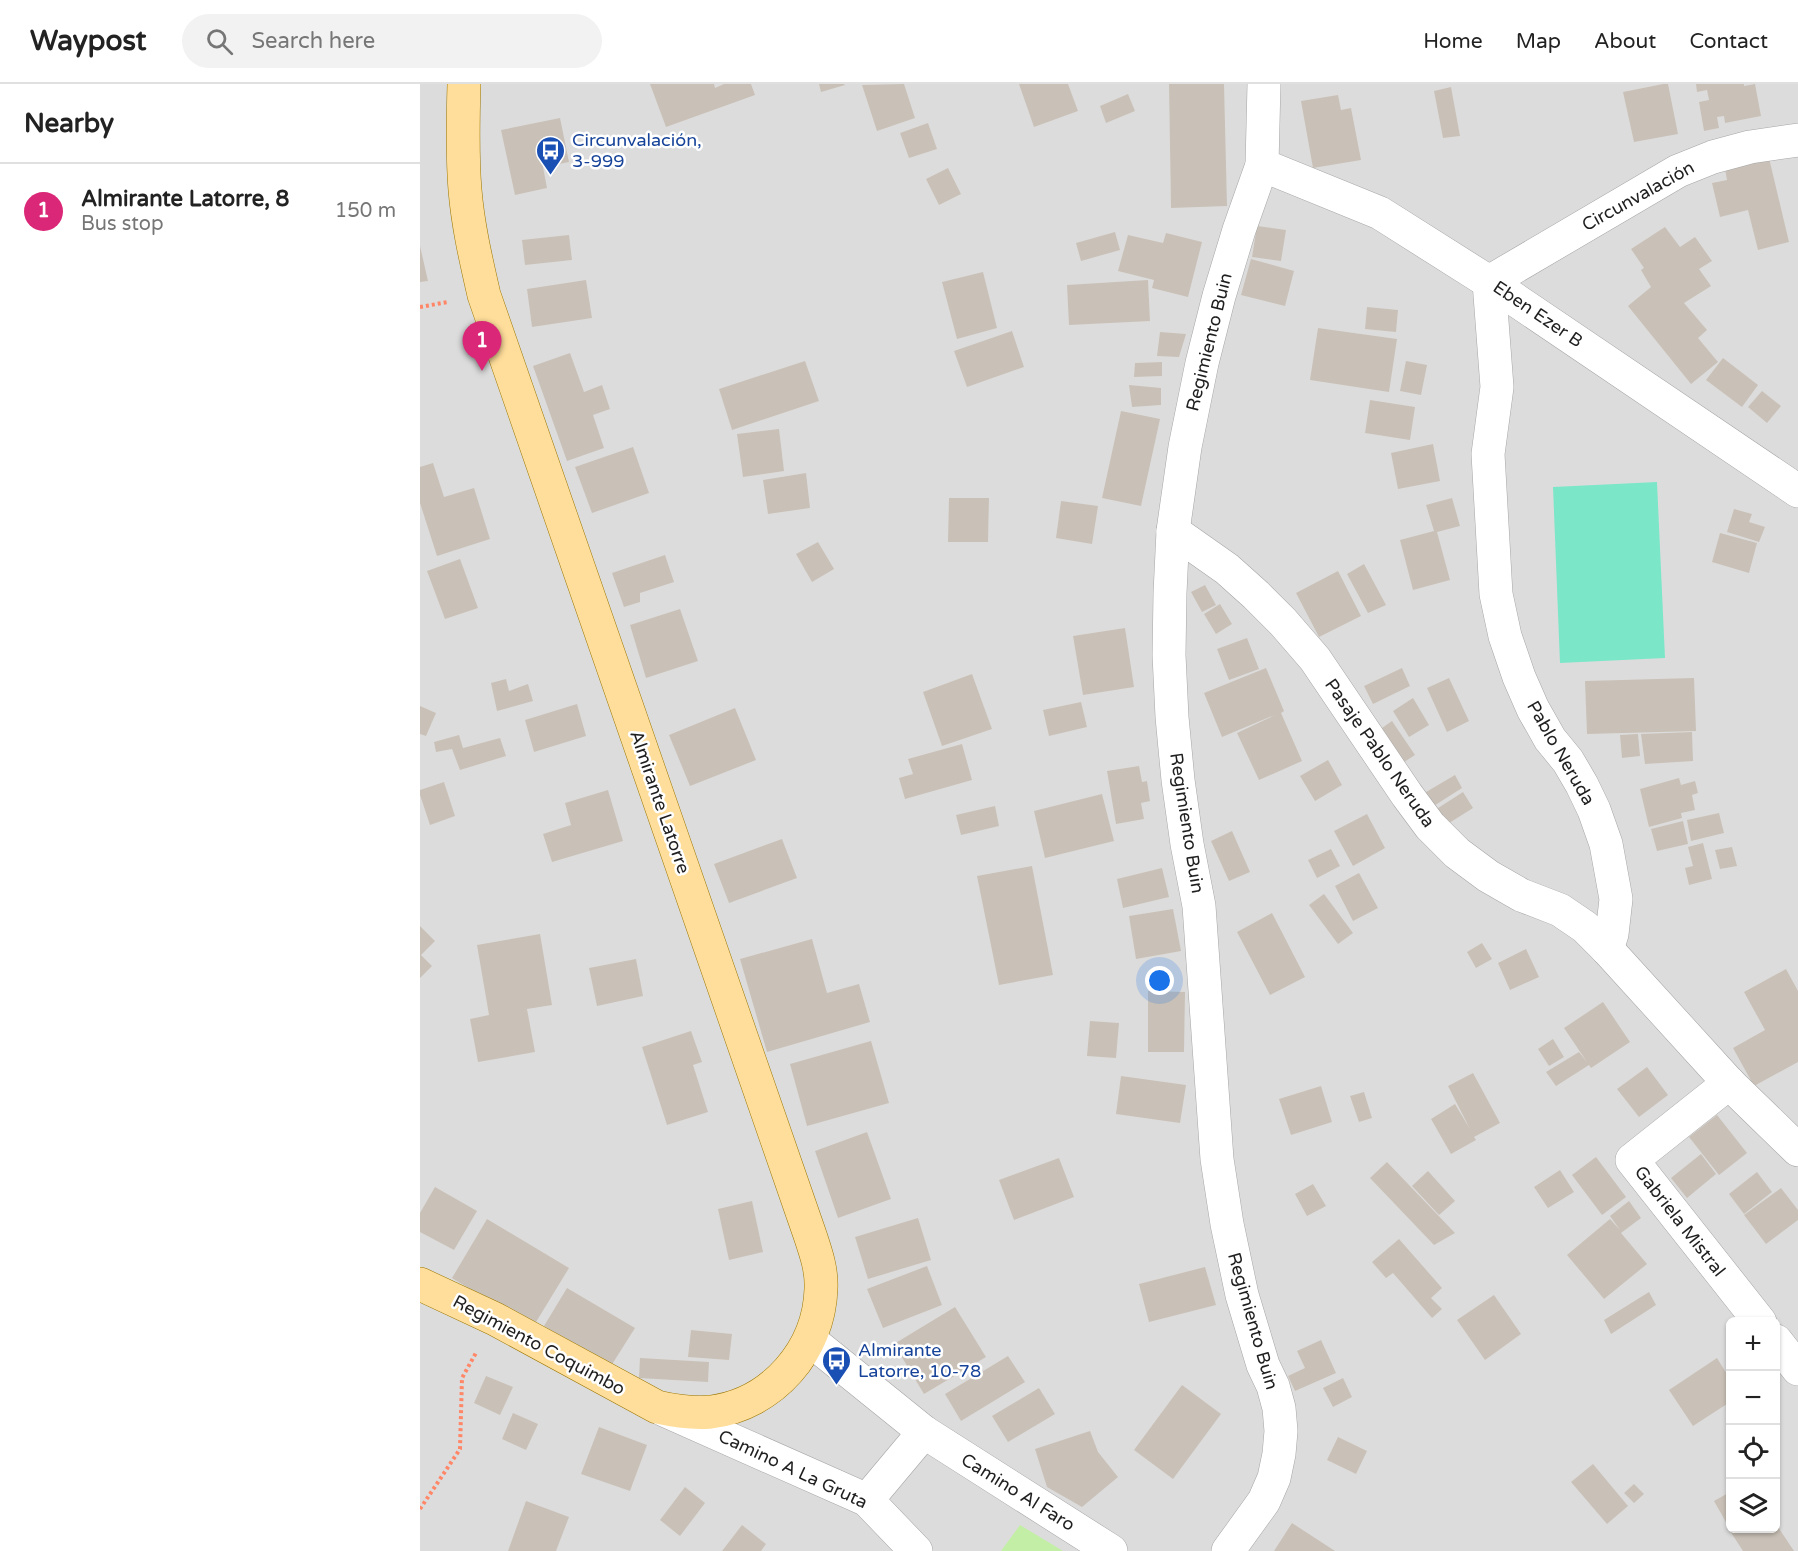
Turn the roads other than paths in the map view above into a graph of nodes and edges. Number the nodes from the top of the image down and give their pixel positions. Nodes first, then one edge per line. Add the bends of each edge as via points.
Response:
1 (464, 84) edge
2 (1264, 84) edge
3 (1798, 140) edge
4 (1262, 165) junction
5 (1489, 282) junction
6 (1798, 490) edge
7 (1173, 531) junction
8 (1607, 949) junction
9 (1729, 1083) junction
10 (1798, 1150) edge
11 (420, 1284) edge
12 (1756, 1317) edge
13 (810, 1340) junction
14 (1780, 1346) edge
15 (1798, 1369) edge
16 (657, 1407) junction
17 (924, 1432) junction
18 (867, 1500) junction
19 (916, 1551) edge
20 (1111, 1551) edge
21 (1228, 1551) edge

1 - 13 main road, Almirante Latorre via 465,191 484,295 810,1235 821,1288
2 - 4 street, Regimiento Buin
3 - 5 street, Circunvalación via 1713,157 1678,171
4 - 5 street, Eben Ezer B via 1380,213
4 - 7 street, Regimiento Buin via 1239,230 1205,352
5 - 6 street, Eben Ezer B
5 - 8 street, Pablo Neruda via 1497,387 1488,454 1496,594 1505,636 1533,709 1582,785 1606,844 1616,899
7 - 8 street, Pasaje Pablo Neruda via 1227,569 1283,622 1315,659 1430,826 1457,853 1521,895 1560,910
7 - 21 street, Regimiento Buin via 1169,655 1172,717 1179,790 1199,906 1217,1160 1242,1296 1273,1386 1281,1431 1280,1454 1264,1501
8 - 9 street
9 - 10 street
9 - 12 street, Gabriela Mistral via 1632,1160
11 - 16 main road, Regimiento Coquimbo via 495,1319
13 - 16 main road, Almirante Latorre via 785,1375 739,1405 693,1413
13 - 17 street, Camino Al Faro
14 - 15 street
16 - 18 street, Camino A La Gruta
17 - 18 street
17 - 20 street, Camino Al Faro
18 - 19 street, Camino A La Gruta

